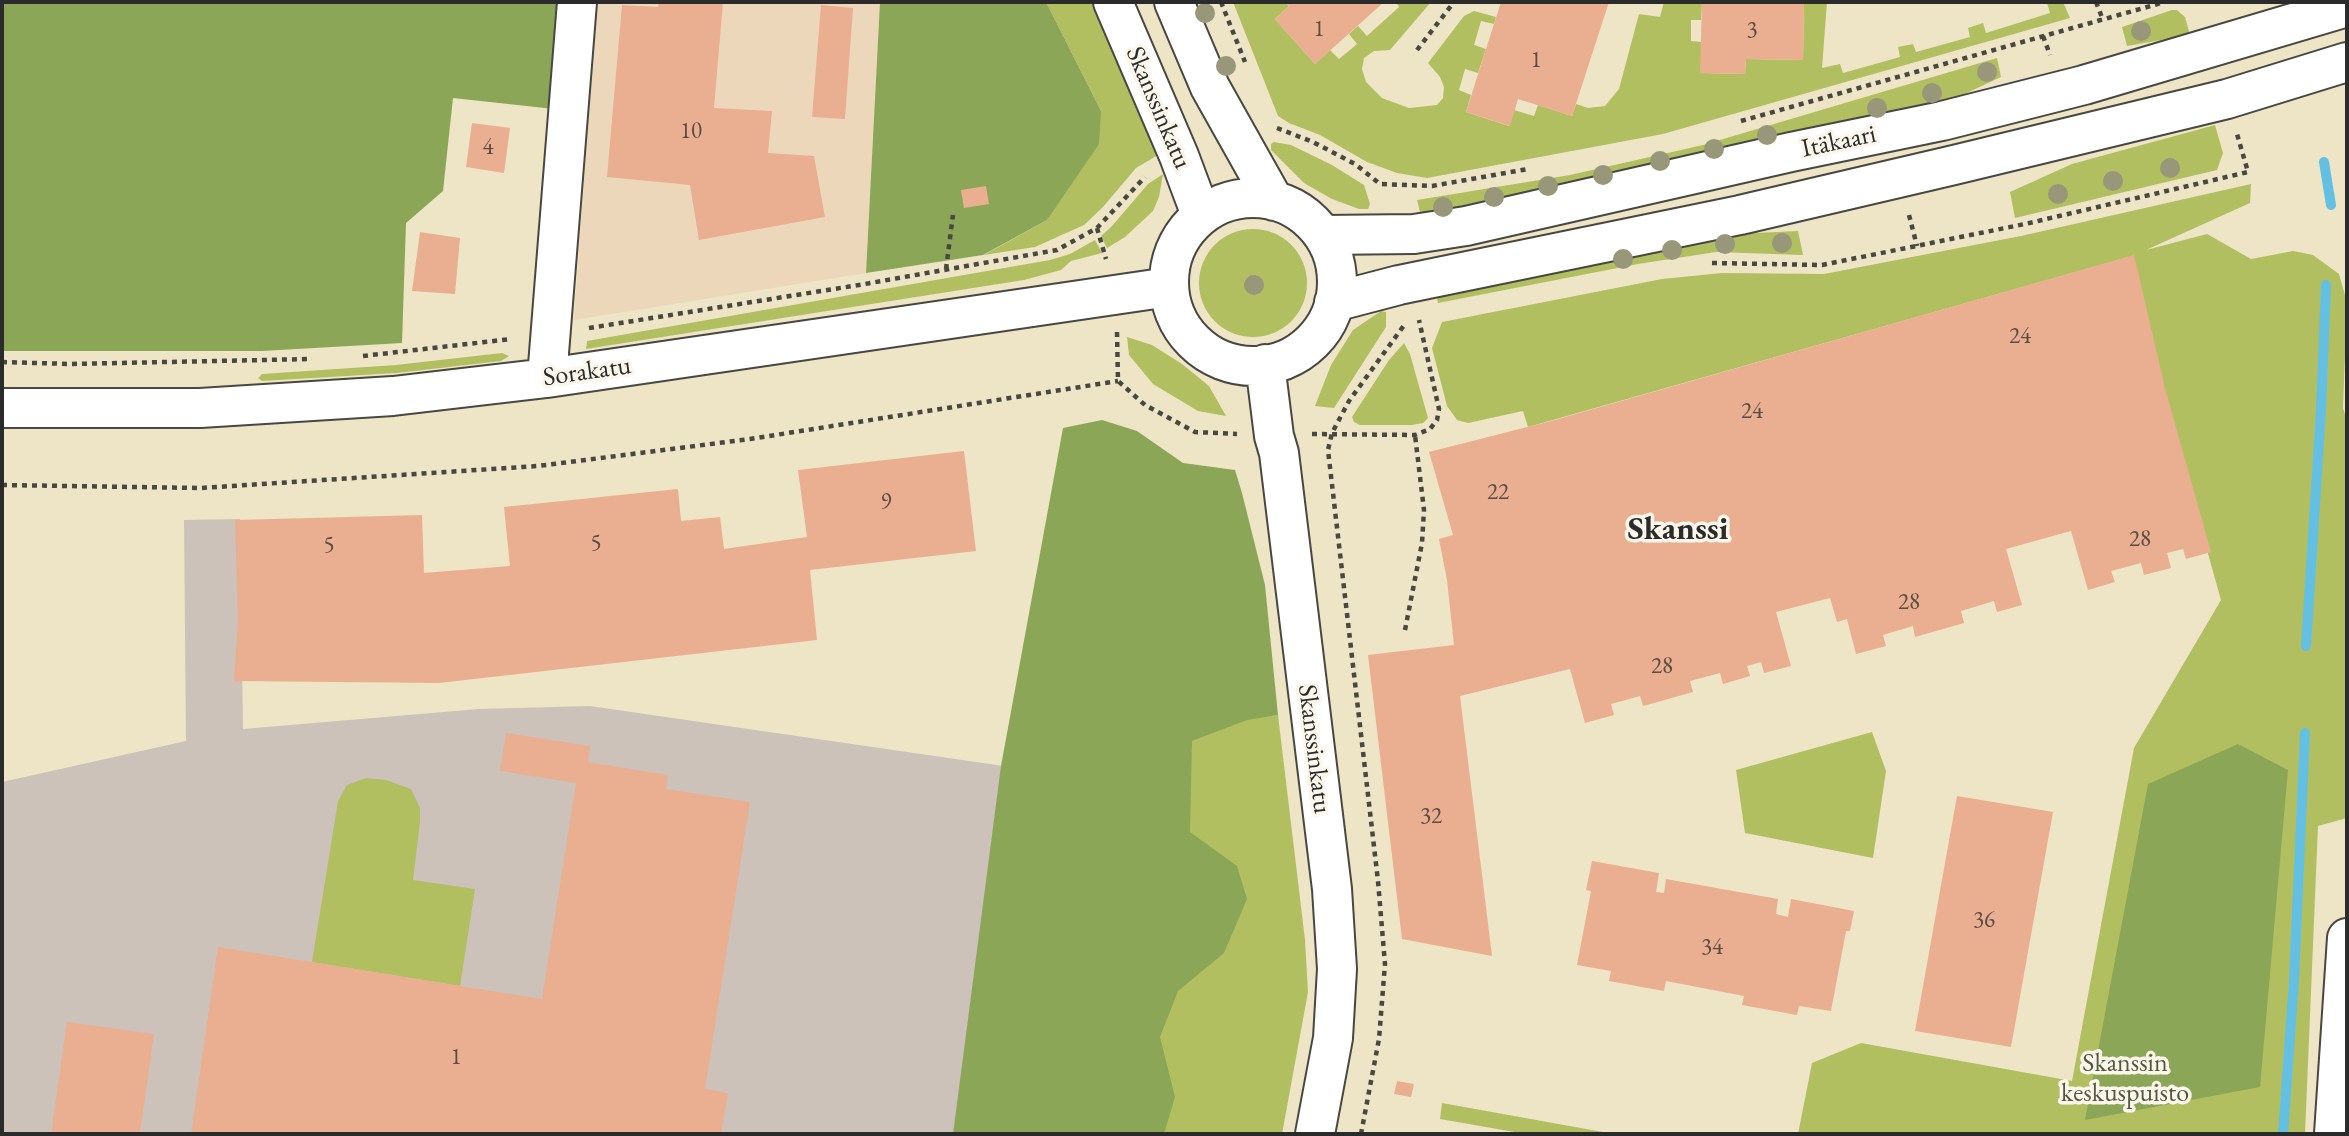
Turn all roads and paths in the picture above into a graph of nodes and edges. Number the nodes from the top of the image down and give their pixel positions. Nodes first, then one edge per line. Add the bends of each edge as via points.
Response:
1 (577, 2) edge
2 (1113, 2) edge
3 (1174, 2) edge
4 (1454, 2) edge
5 (2096, 2) edge
6 (2165, 2) edge
7 (2347, 7) edge
8 (2290, 13) edge
9 (2103, 20) junction
10 (2043, 36) junction
11 (1417, 50) dead end
12 (2051, 58) dead end
13 (2347, 62) edge
14 (1728, 124) dead end
15 (1237, 136) junction
16 (1179, 156) junction
17 (1540, 167) dead end
18 (2248, 173) dead end
19 (1274, 201) junction
20 (1909, 214) dead end
21 (953, 215) dead end
22 (1201, 215) junction
23 (1097, 228) junction
24 (1323, 235) junction
25 (1917, 246) junction
26 (1701, 265) dead end
27 (946, 269) junction
28 (1169, 287) junction
29 (1116, 295) junction
30 (1334, 302) junction
31 (1431, 316) dead end
32 (1405, 324) dead end
33 (552, 334) junction
34 (354, 357) dead end
35 (315, 359) dead end
36 (2, 362) edge
37 (1265, 365) junction
38 (547, 378) junction
39 (1118, 381) junction
40 (2, 408) edge
41 (1332, 433) junction
42 (1415, 435) junction
43 (1275, 436) junction
44 (2, 485) edge
45 (1405, 630) dead end
46 (2347, 938) edge
47 (1315, 1134) edge
48 (1361, 1134) edge
49 (2334, 1134) edge

1 - 33 street
2 - 16 street, Skanssinkatu
3 - 15 street via 1210,87
4 - 11 path
5 - 9 path
6 - 9 path
7 - 8 street, Itäkaari
8 - 13 street
8 - 24 street, Itäkaari via 2084,85 1942,121 1466,226 1414,234
9 - 10 path
10 - 12 path
10 - 14 path
13 - 30 street, Itäkaari via 2227,99 1891,180
15 - 17 path via 1269,125 1355,164 1380,184 1432,186
15 - 19 street
16 - 22 street, Skanssinkatu
16 - 23 path via 1156,164
18 - 25 path
19 - 22 street via 1236,200
19 - 24 street via 1301,213
20 - 25 path
21 - 27 path
22 - 28 street via 1176,247
23 - 27 path via 1056,250
23 - 29 path
24 - 30 street via 1335,267
25 - 26 path via 1822,265
27 - 33 path
28 - 29 street, Sorakatu
28 - 37 street via 1179,321 1202,348 1234,363
29 - 38 street, Sorakatu
29 - 39 path
30 - 37 street via 1322,328 1304,348
31 - 42 path via 1419,319 1437,420
32 - 41 path via 1349,401
33 - 34 path
33 - 38 street
35 - 36 path via 70,365
37 - 43 street, Skanssinkatu
38 - 40 street, Sorakatu via 393,397 200,408
39 - 43 path via 1145,405 1195,432
39 - 44 path via 750,439 538,466 201,488
41 - 42 path
41 - 43 path
41 - 48 path via 1328,450 1385,964 1379,1039
42 - 45 path via 1424,510
43 - 47 street, Skanssinkatu via 1334,915 1334,1038
46 - 49 street

